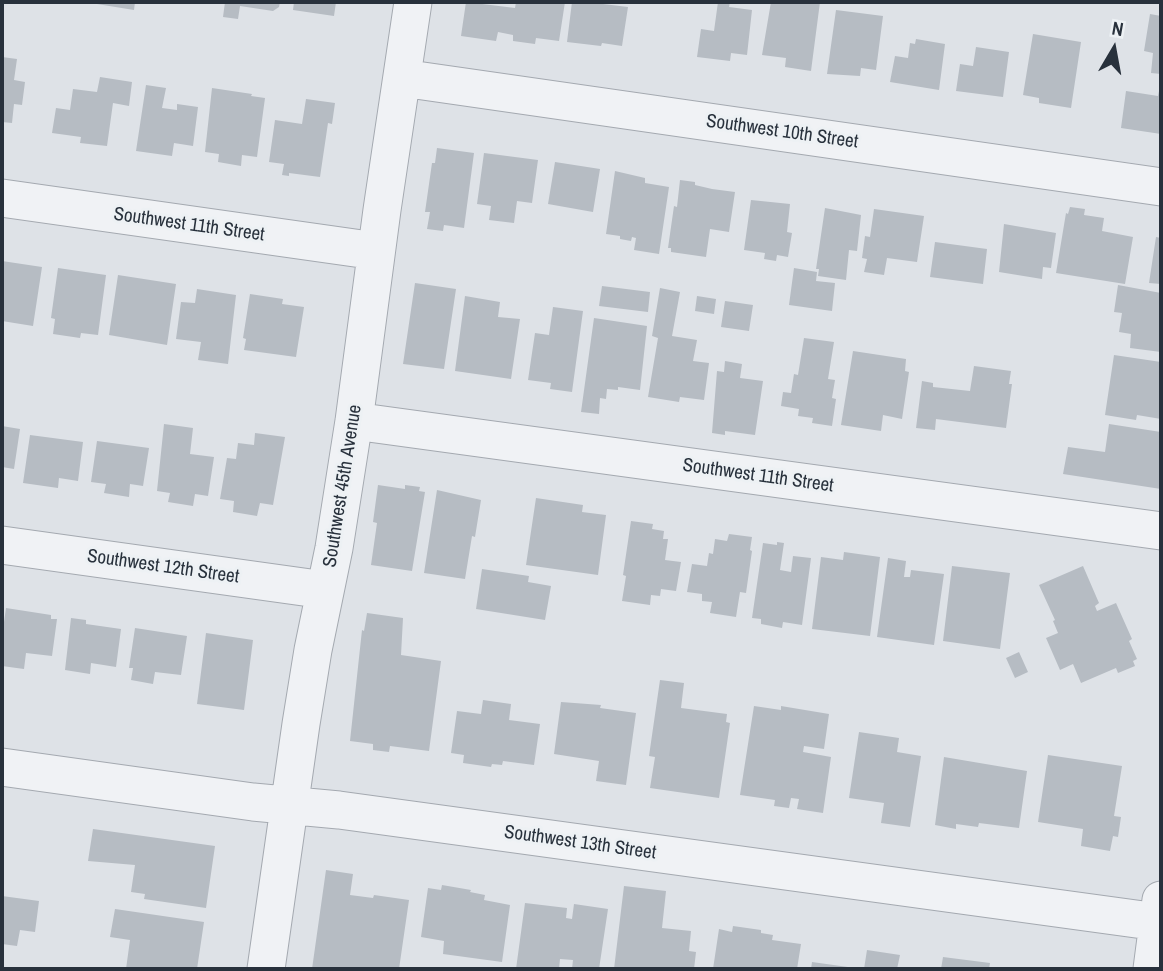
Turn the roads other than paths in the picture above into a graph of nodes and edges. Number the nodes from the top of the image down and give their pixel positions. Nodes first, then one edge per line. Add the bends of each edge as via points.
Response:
1 (413, 2) edge
2 (402, 78) junction
3 (1161, 187) edge
4 (2, 198) edge
5 (376, 251) junction
6 (354, 421) junction
7 (1161, 531) edge
8 (2, 545) edge
9 (325, 590) junction
10 (2, 767) edge
11 (289, 805) junction
12 (1160, 911) edge
13 (265, 969) edge
14 (1152, 969) edge

1 - 2 street, Southwest 45th Avenue
2 - 3 street, Southwest 10th Street
2 - 5 street, Southwest 45th Avenue
4 - 5 street, Southwest 11th Street
5 - 6 street, Southwest 45th Avenue
6 - 7 street, Southwest 11th Street
6 - 9 street, Southwest 45th Avenue
8 - 9 street, Southwest 12th Street
9 - 11 street, Southwest 45th Avenue
10 - 11 street, Southwest 13th Street
11 - 12 street, Southwest 13th Street
11 - 13 street, Southwest 45th Avenue
12 - 14 street

